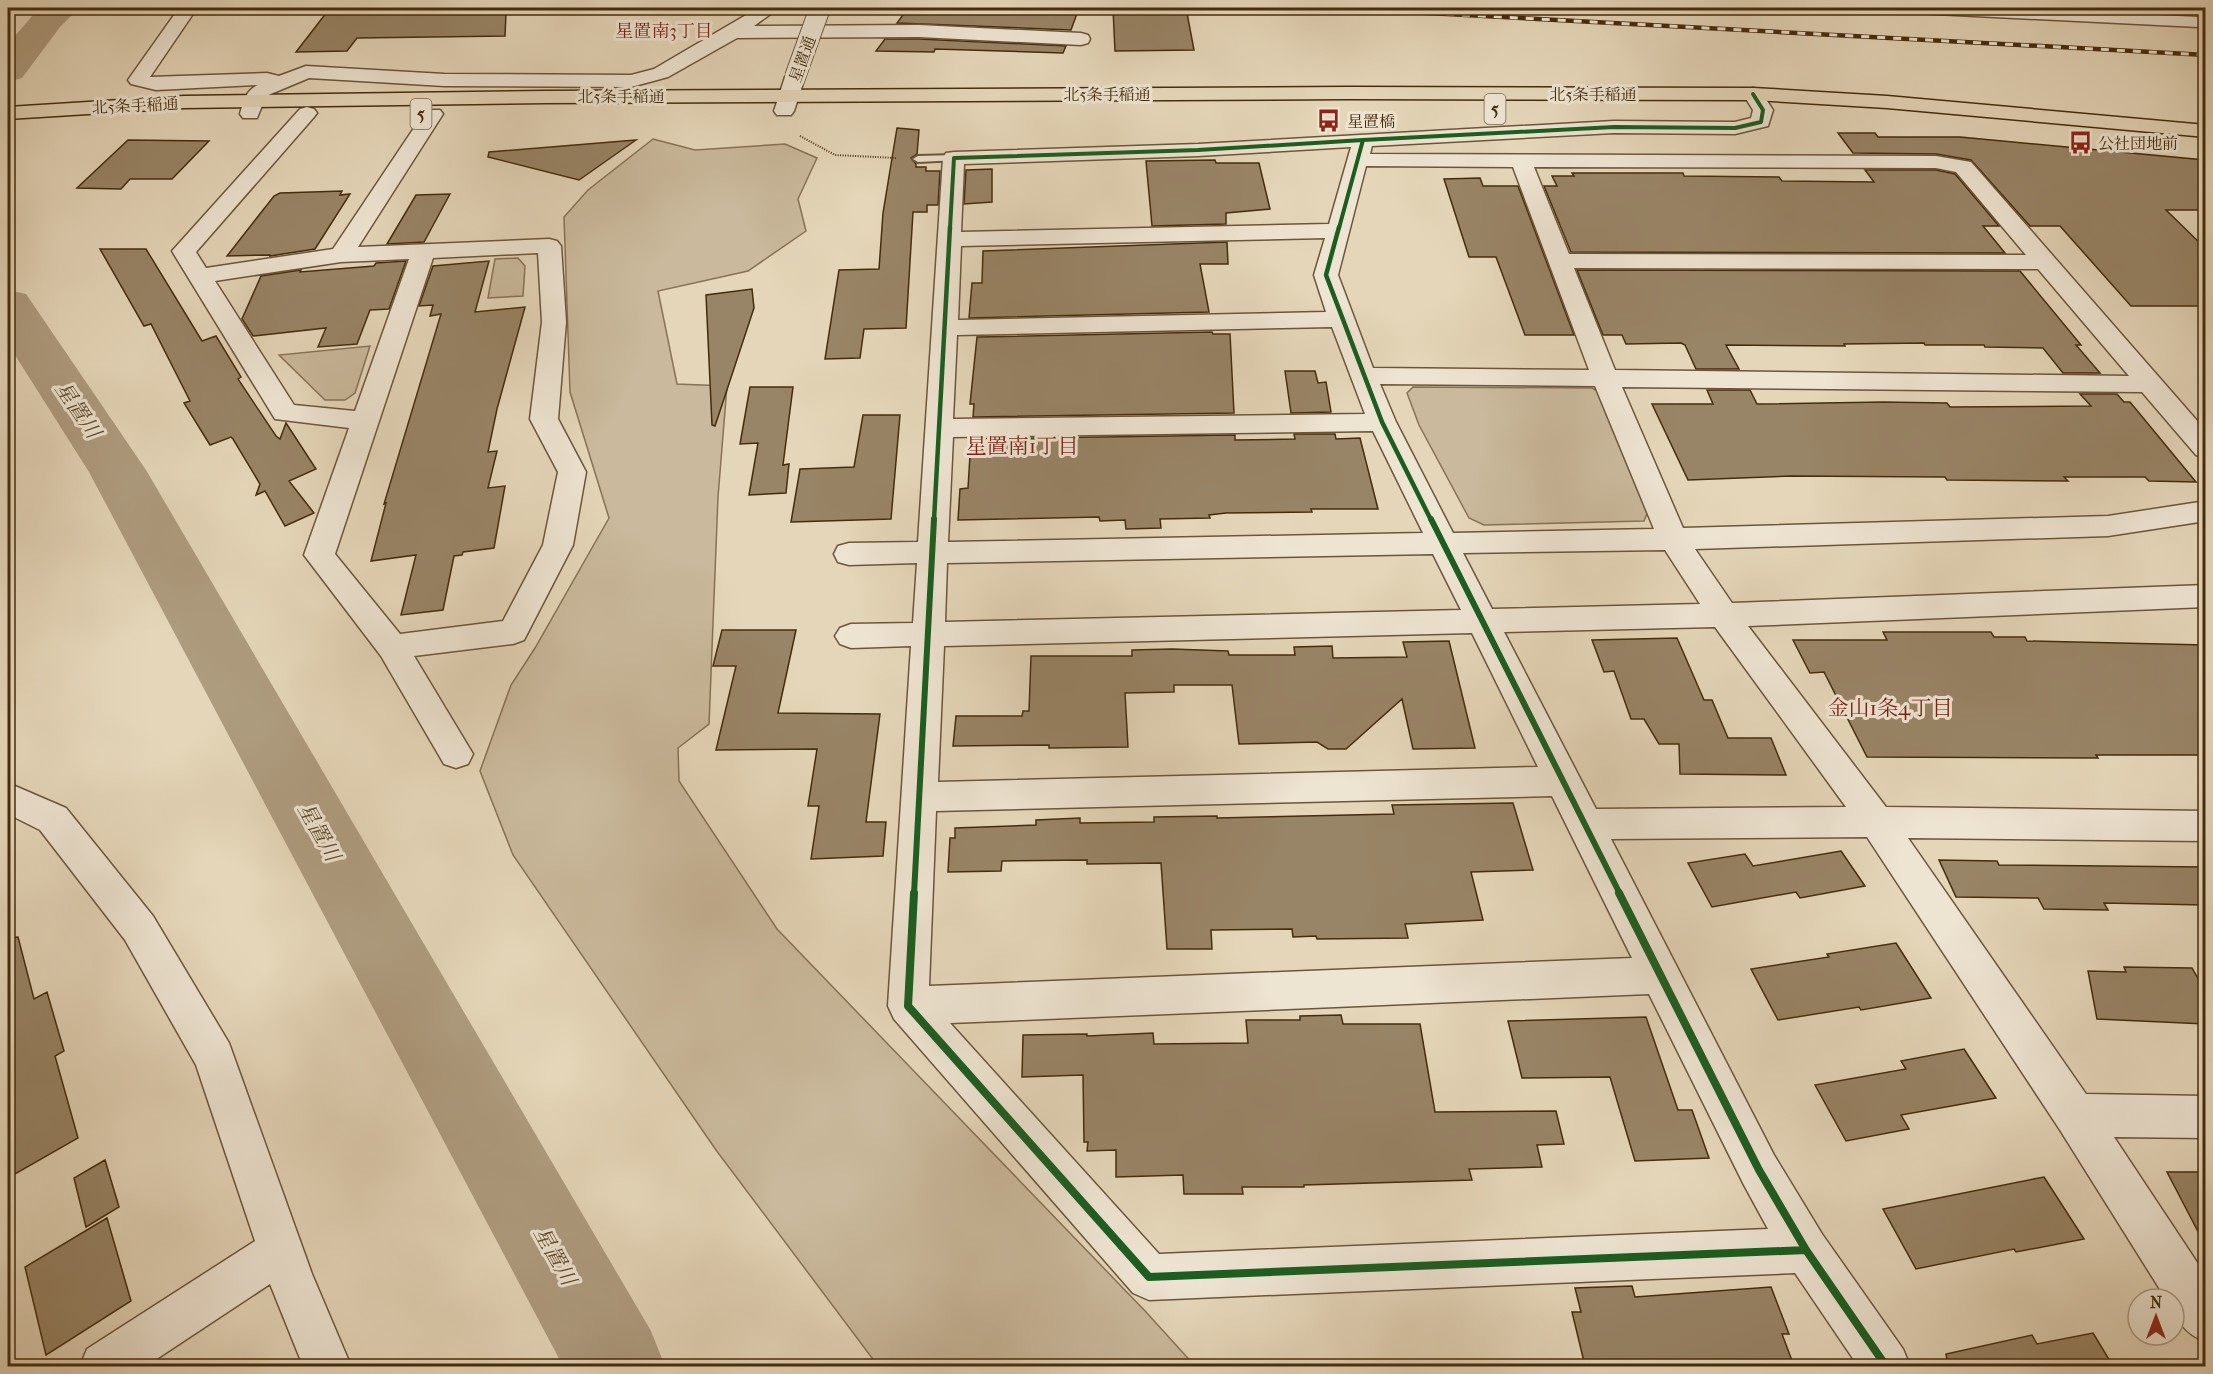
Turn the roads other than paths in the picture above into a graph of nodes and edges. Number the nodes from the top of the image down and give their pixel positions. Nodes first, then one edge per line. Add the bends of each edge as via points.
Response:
1 (188, 8) edge
2 (770, 8) edge
3 (820, 8) edge
4 (1915, 8) edge
5 (2184, 8) edge
6 (2048, 11) edge
7 (733, 32) junction
8 (1081, 39) dead end
9 (281, 83) junction
10 (789, 94) junction
11 (1758, 102) junction
12 (251, 108) junction
13 (8, 113) edge
14 (307, 113) junction
15 (433, 114) junction
16 (8, 128) edge
17 (2205, 131) edge
18 (2205, 145) edge
19 (1361, 150) junction
20 (954, 158) junction
21 (918, 159) road end
22 (1521, 161) junction
23 (1337, 231) junction
24 (950, 239) junction
25 (424, 250) junction
26 (341, 255) junction
27 (1561, 261) junction
28 (2045, 262) junction
29 (200, 276) junction
30 (1341, 319) junction
31 (945, 328) junction
32 (1366, 376) junction
33 (1605, 378) junction
34 (2150, 384) junction
35 (367, 421) junction
36 (1382, 422) junction
37 (940, 428) junction
38 (2205, 449) edge
39 (2205, 511) edge
40 (1673, 539) junction
41 (1442, 544) junction
42 (933, 553) junction
43 (849, 554) dead end
44 (2205, 596) edge
45 (1723, 615) junction
46 (1481, 622) junction
47 (928, 634) junction
48 (850, 636) dead end
49 (392, 647) junction
50 (456, 754) dead end
51 (1564, 781) junction
52 (920, 797) junction
53 (8, 798) edge
54 (1877, 822) junction
55 (1586, 824) junction
56 (2205, 826) edge
57 (1661, 975) junction
58 (908, 1006) junction
59 (2075, 1115) junction
60 (2205, 1117) edge
61 (281, 1250) junction
62 (1806, 1250) junction
63 (2205, 1320) edge
64 (104, 1366) edge
65 (327, 1366) edge
66 (1886, 1366) edge

1 - 9 street via 138,80 156,84 267,79
2 - 7 street
3 - 10 street, 星置通, bridge
4 - 6 street
5 - 6 street via 2198,22
7 - 8 street via 919,31
7 - 9 street via 661,73 631,81 444,80 306,72
9 - 12 street via 259,92
10 - 11 highway, 北5条手稲通 / 5
10 - 12 highway, 北5条手稲通 / 5
10 - 15 highway, 北5条手稲通 / 5
11 - 17 highway, 北5条手稲通 / 5 via 1887,102
11 - 18 highway, 北5条手稲通 / 5
11 - 19 street via 1761,122 1735,128 1614,127
12 - 13 highway, 北5条手稲通 / 5 via 184,102
12 - 14 highway, 北5条手稲通 / 5
12 - 16 highway, 北5条手稲通 / 5
14 - 15 highway, 北5条手稲通 / 5
14 - 29 street via 184,251
15 - 26 street
19 - 20 street via 1198,150
19 - 22 street
19 - 23 street
20 - 21 lane
20 - 24 street
22 - 27 street
22 - 28 street via 1936,162 1963,167
23 - 24 street
23 - 30 street via 1326,275
24 - 31 street
25 - 26 street
25 - 35 street
25 - 49 street via 549,246 554,322 544,419 572,472 558,545 513,632
26 - 29 street
27 - 28 street
27 - 33 street
28 - 34 street
29 - 35 street via 285,413
30 - 31 street
30 - 32 street
31 - 37 street
32 - 33 street
32 - 36 street
33 - 34 street
33 - 40 street
34 - 38 street
35 - 49 street via 320,555
36 - 37 street
36 - 41 street
37 - 42 street
39 - 40 street via 2108,526
40 - 41 street
40 - 45 street
41 - 42 street
41 - 46 street
42 - 43 street
42 - 47 street
44 - 45 street
45 - 46 street
45 - 54 street
46 - 47 street
46 - 51 street
47 - 48 street
47 - 52 street
49 - 50 street
51 - 52 street
51 - 55 street
52 - 58 street
53 - 61 street via 53,819 139,928 214,1057
54 - 55 street
54 - 56 street
54 - 59 street
55 - 57 street
57 - 58 street
57 - 62 street via 1759,1170
58 - 62 street via 1149,1276
59 - 60 street
59 - 63 street
61 - 64 street
61 - 65 street
62 - 66 street

